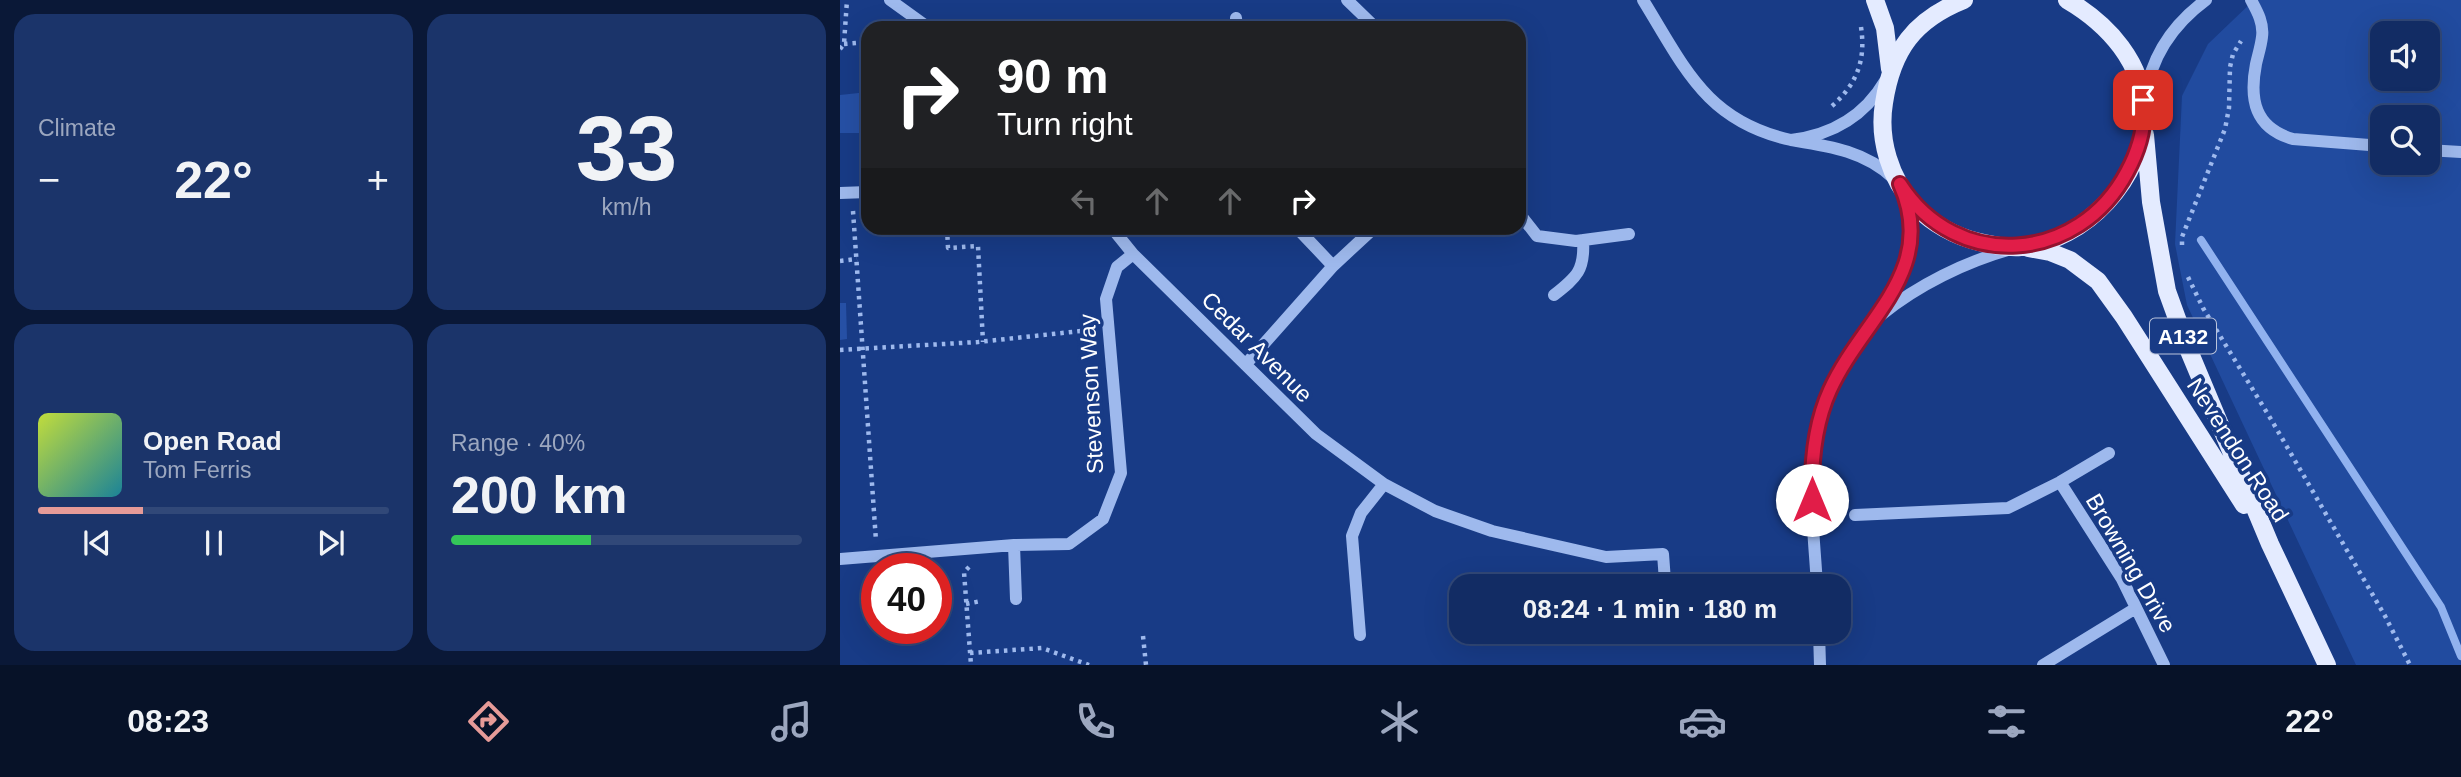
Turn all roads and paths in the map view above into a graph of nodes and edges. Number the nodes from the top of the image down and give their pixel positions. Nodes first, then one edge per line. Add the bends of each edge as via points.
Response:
1 (847, 0) edge
2 (890, 0) edge
3 (1347, 0) edge
4 (1643, 0) edge
5 (1964, 0) edge
6 (2067, 0) edge
7 (2206, 0) edge
8 (2251, 0) edge
9 (1876, 2) edge
10 (919, 21) edge
11 (1369, 21) edge
12 (2240, 42) dead end
13 (861, 43) edge
14 (842, 46) edge
15 (1890, 72) junction
16 (1824, 112) dead end
17 (2144, 114) junction
18 (1791, 140) junction
19 (2370, 145) edge
20 (2440, 151) edge
21 (2461, 152) edge
22 (1900, 184) junction
23 (846, 193) edge
24 (1526, 222) edge
25 (1629, 234) dead end
26 (947, 235) edge
27 (1118, 235) edge
28 (1304, 235) edge
29 (1366, 235) edge
30 (1583, 240) junction
31 (2021, 247) junction
32 (2183, 250) dead end
33 (1133, 254) junction
34 (857, 260) junction
35 (840, 261) edge
36 (1333, 266) junction
37 (2187, 273) dead end
38 (1554, 295) dead end
39 (1871, 325) junction
40 (1109, 328) junction
41 (983, 342) junction
42 (864, 348) junction
43 (840, 350) edge
44 (1246, 364) junction
45 (2109, 453) dead end
46 (2060, 482) junction
47 (1384, 484) junction
48 (1855, 515) dead end
49 (2270, 544) junction
50 (1014, 545) junction
51 (975, 548) junction
52 (876, 553) edge
53 (913, 553) edge
54 (861, 557) edge
55 (840, 559) edge
56 (1664, 574) edge
57 (1815, 574) edge
58 (1016, 599) dead end
59 (981, 601) dead end
60 (967, 604) junction
61 (2136, 608) junction
62 (1360, 635) dead end
63 (1143, 636) dead end
64 (1819, 644) edge
65 (970, 653) junction
66 (971, 665) edge
67 (1089, 665) edge
68 (1146, 665) edge
69 (1820, 665) edge
70 (2043, 665) edge
71 (2164, 665) edge
72 (2327, 665) edge
73 (2410, 665) edge

1 - 14 path
2 - 10 street
3 - 11 street
4 - 18 street via 1694,80 1717,106 1754,130
5 - 15 main road, A132 via 1916,29
6 - 17 main road, A132 via 2094,17 2128,57 2140,86
7 - 17 street via 2186,16 2162,47 2151,71
8 - 19 street via 2262,28 2253,84 2263,121 2293,139
9 - 15 main road, A132 via 1889,46
9 - 16 path via 1857,11 1863,48 1859,71 1847,91
12 - 32 path via 2230,67 2225,129 2182,237
13 - 14 path
15 - 18 street via 1871,101 1847,122
15 - 22 main road, A132 via 1882,133
17 - 31 main road, A132 via 2134,158 2110,200 2066,233
17 - 49 main road, Nevendon Road / A132 via 2151,202 2167,291
18 - 22 street via 1865,158
20 - 21 street
22 - 31 main road, A132 via 1923,214 1954,234 1986,244
22 - 39 street, Nevendon Road via 1910,213 1910,249 1898,281
23 - 34 path
24 - 30 street via 1537,236
25 - 30 street
26 - 41 path via 948,248 978,246
27 - 33 street, Cedar Avenue
28 - 36 street
29 - 36 street
30 - 38 street via 1584,261 1579,273
31 - 39 street, Nevendon Road via 1939,278 1902,299
31 - 49 main road, Nevendon Road / A132 via 2060,256 2098,281
33 - 40 street, Stevenson Way via 1117,267 1107,299
33 - 44 street, Cedar Avenue
34 - 35 path
34 - 42 path
36 - 44 street
37 - 73 path
39 - 57 street, Nevendon Road via 1839,372 1816,433 1811,475
40 - 41 path
40 - 50 street, Stevenson Way via 1121,473 1103,519 1069,544
41 - 42 path
42 - 43 path
42 - 52 path
44 - 47 street, Cedar Avenue via 1316,434
45 - 46 street
46 - 48 street via 2008,508
46 - 61 street, Browning Drive
47 - 56 street, Cedar Avenue via 1435,511 1492,531 1606,557 1663,554
47 - 62 street via 1361,513 1352,536
49 - 72 main road, Nevendon Road / A132
50 - 51 street, Stevenson Way
50 - 58 street
51 - 53 street, Stevenson Way
51 - 60 path via 975,560 964,572
54 - 55 street, Stevenson Way
59 - 60 path
60 - 65 path
61 - 70 street
61 - 71 street, Browning Drive
63 - 68 path
64 - 69 street
65 - 66 path
65 - 67 path via 1042,648

